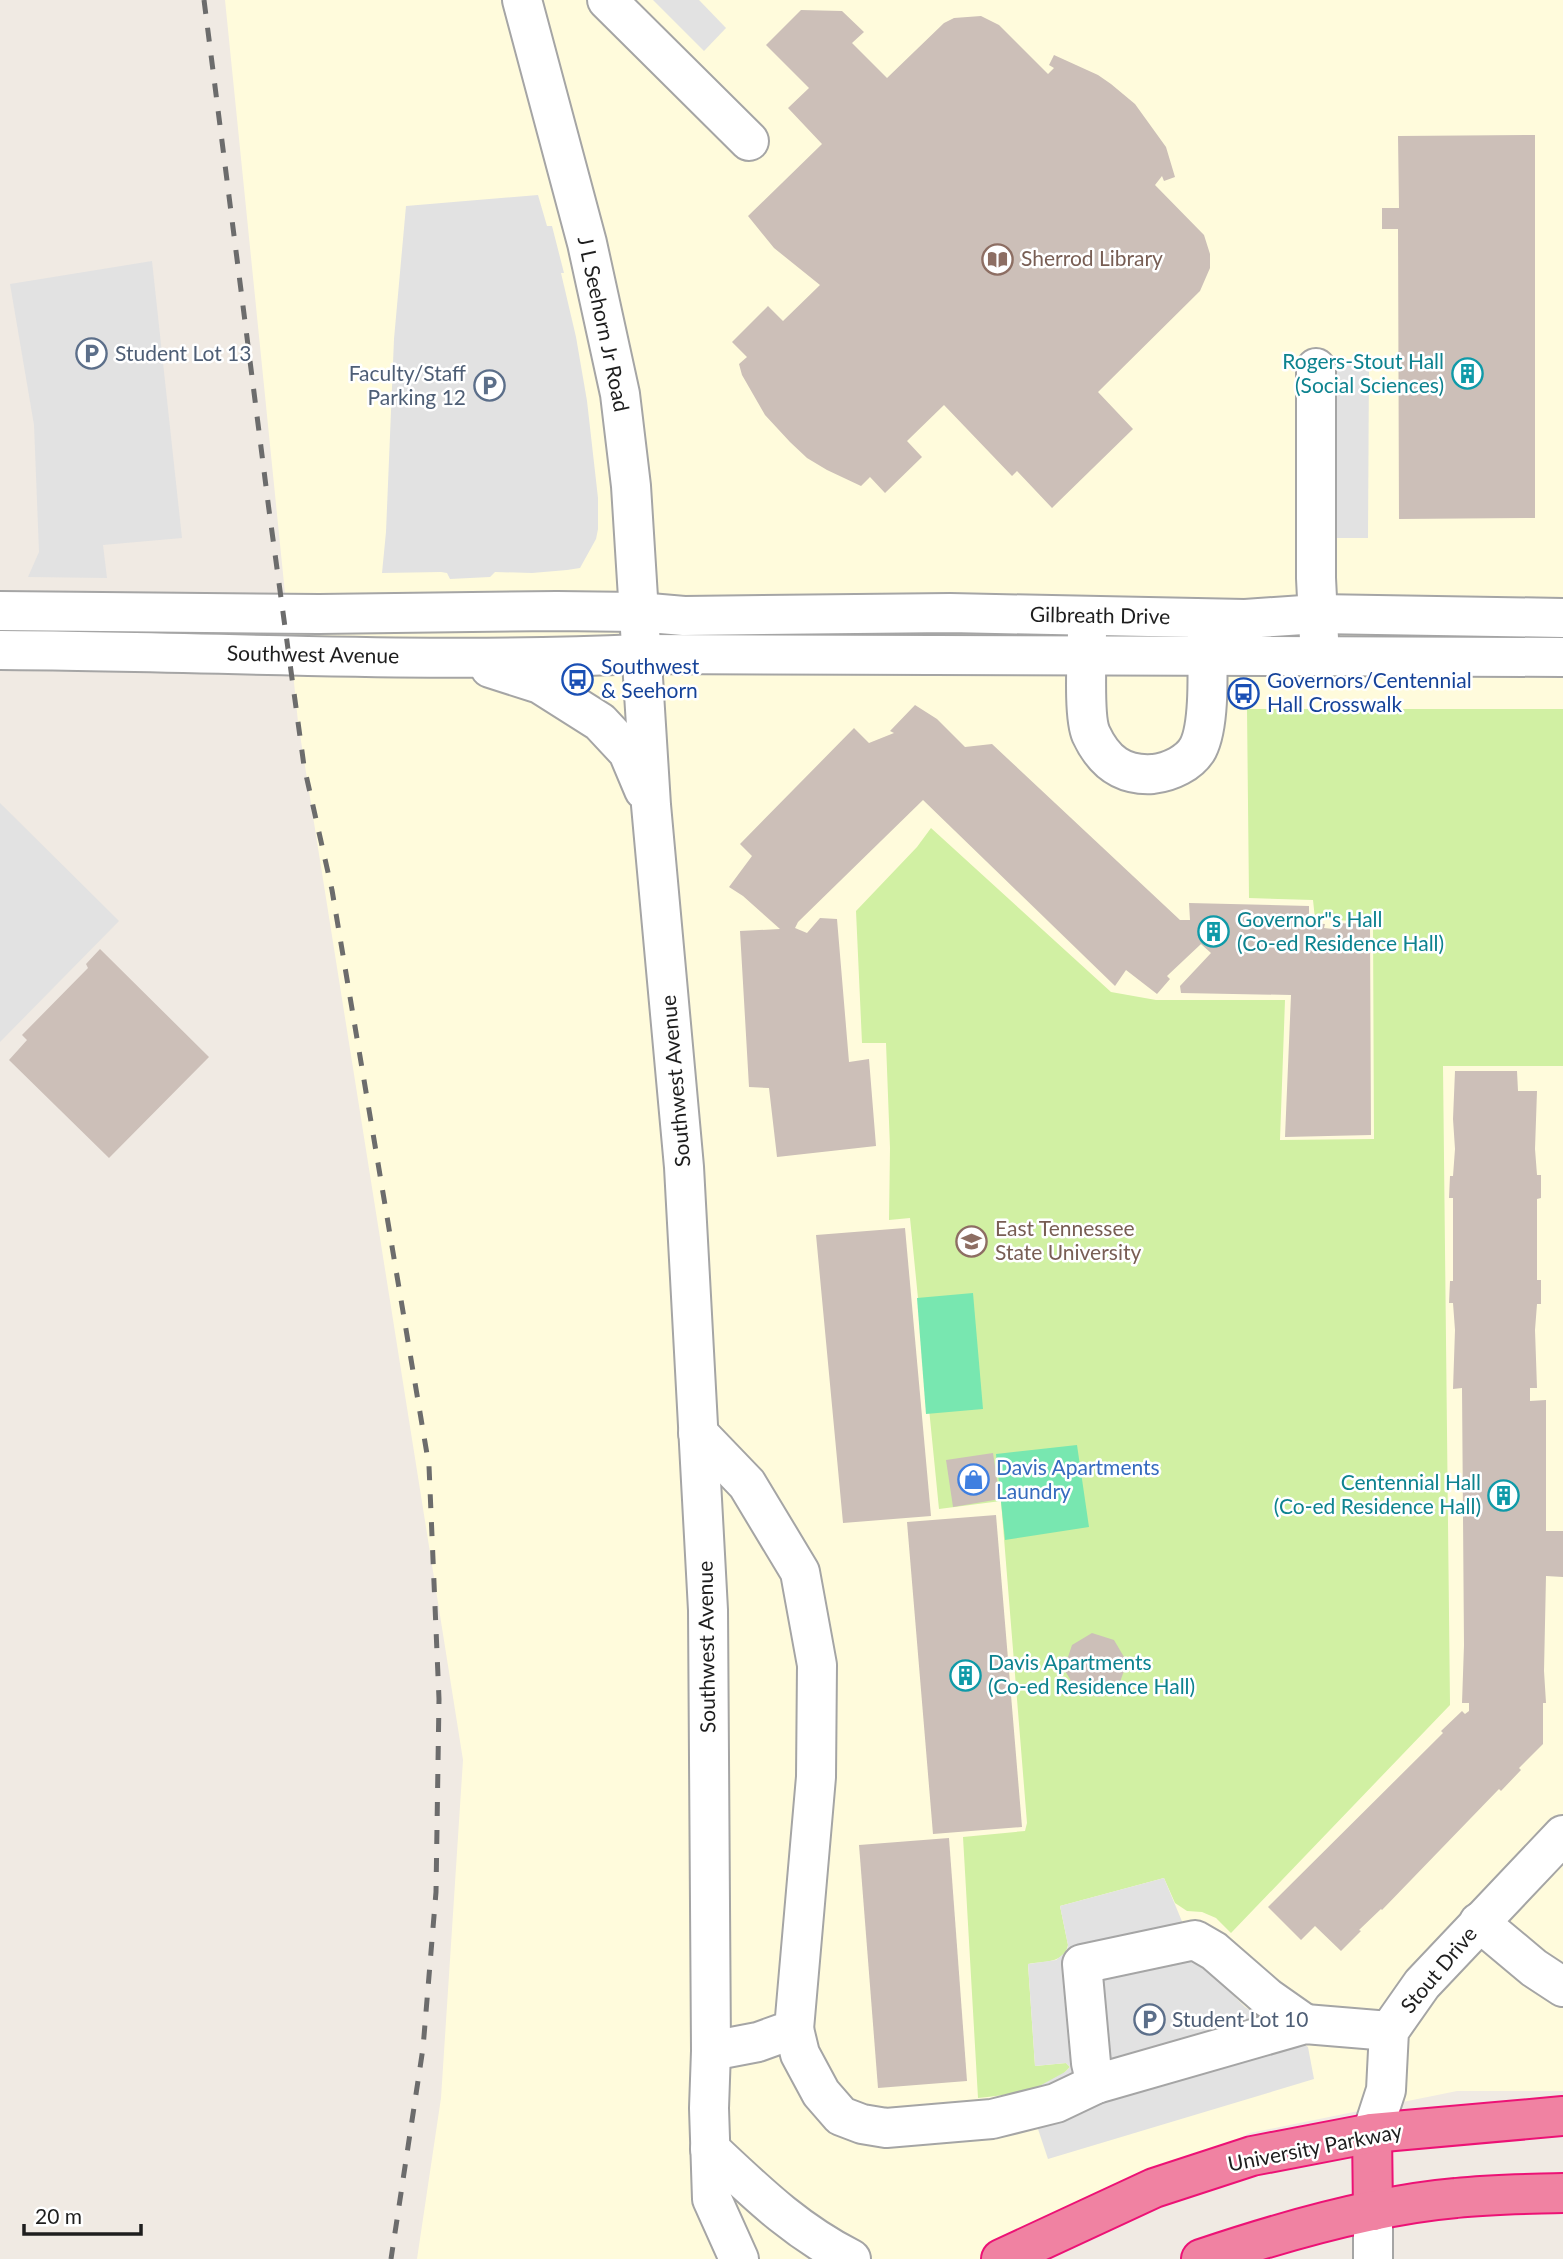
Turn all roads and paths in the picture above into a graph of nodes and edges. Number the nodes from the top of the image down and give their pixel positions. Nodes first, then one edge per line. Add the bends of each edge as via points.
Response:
1 (522, 0) edge
2 (607, 0) edge
3 (749, 141) dead end
4 (1316, 368) dead end
5 (0, 611) edge
6 (638, 612) junction
7 (1318, 614) junction
8 (1087, 615) junction
9 (1207, 618) junction
10 (1563, 618) edge
11 (0, 650) edge
12 (640, 654) junction
13 (1086, 656) junction
14 (1207, 656) junction
15 (1320, 657) junction
16 (1563, 657) edge
17 (460, 658) junction
18 (651, 805) junction
19 (698, 1433) junction
20 (1563, 1835) edge
21 (1479, 1922) junction
22 (1563, 1987) edge
23 (1305, 2024) junction
24 (794, 2029) junction
25 (1389, 2031) junction
26 (711, 2051) junction
27 (1096, 2084) junction
28 (1563, 2116) edge
29 (1373, 2133) junction
30 (710, 2148) junction
31 (1563, 2193) edge
32 (1373, 2211) junction
33 (740, 2259) edge
34 (851, 2259) edge
35 (1001, 2259) edge
36 (1201, 2259) edge
37 (1373, 2259) edge

1 - 6 street, J L Seehorn Jr Road via 587,243 620,394
2 - 3 street
4 - 7 street
5 - 6 street, Southwest Avenue
6 - 8 street, Gilbreath Drive via 684,616
6 - 12 street, J L Seehorn Jr Road
7 - 9 street, Gilbreath Drive
7 - 10 street, Gilbreath Drive
7 - 15 street
8 - 9 street, Gilbreath Drive
8 - 13 street
9 - 14 street
11 - 17 street, Southwest Avenue
12 - 13 street, Gilbreath Drive
12 - 17 street, Southwest Avenue
12 - 18 street, Southwest Avenue
13 - 14 street, Gilbreath Drive
13 - 14 street via 1090,732 1111,764 1137,775 1164,773 1191,758 1199,746 1206,714
14 - 15 street, Gilbreath Drive
15 - 16 street, Gilbreath Drive
17 - 18 street via 540,684 600,722 628,752
18 - 19 street, Southwest Avenue via 684,1167
19 - 24 street via 747,1484 800,1572 817,1665 816,1777
19 - 26 street, Southwest Avenue via 708,1610
20 - 21 street, Stout Drive
21 - 22 street
21 - 25 street, Stout Drive via 1422,1984
23 - 25 street
23 - 27 street
23 - 27 street via 1195,1940 1082,1964
24 - 26 street
24 - 27 street via 800,2054 821,2093 841,2116 862,2124 886,2128 992,2119 1056,2103
25 - 29 street, Stout Drive via 1386,2090
26 - 30 street, Southwest Avenue
28 - 29 highway, University Parkway
29 - 32 highway
29 - 35 highway, University Parkway via 1252,2156 1154,2188
30 - 33 street, Southwest Avenue via 712,2200
30 - 34 street via 791,2223
31 - 32 highway via 1455,2198
32 - 36 highway
32 - 37 street

